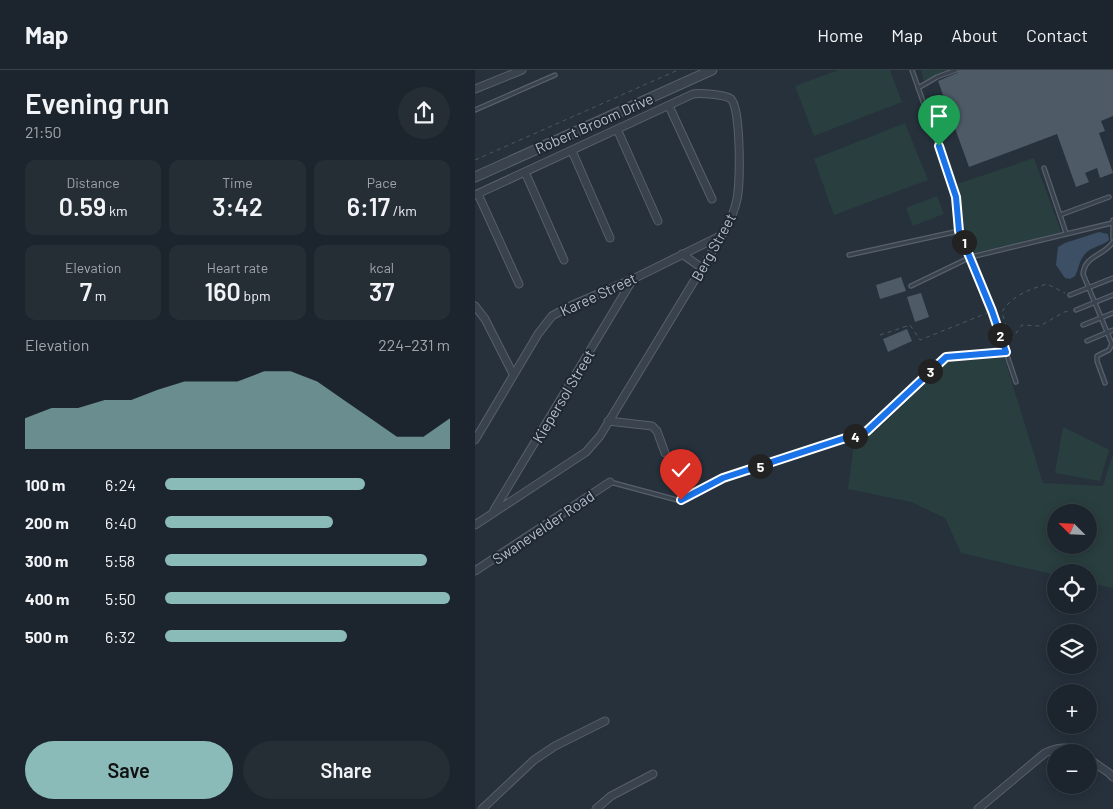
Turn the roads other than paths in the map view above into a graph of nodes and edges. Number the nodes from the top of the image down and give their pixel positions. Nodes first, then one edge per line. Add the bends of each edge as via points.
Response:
1 (498, 70) edge
2 (522, 70) edge
3 (712, 70) edge
4 (912, 70) edge
5 (956, 70) edge
6 (555, 75) dead end
7 (501, 79) junction
8 (918, 88) junction
9 (475, 89) edge
10 (669, 106) junction
11 (475, 109) edge
12 (617, 129) junction
13 (571, 151) junction
14 (1044, 168) dead end
15 (525, 172) junction
16 (475, 177) edge
17 (476, 195) edge
18 (1109, 197) dead end
19 (712, 199) dead end
20 (1060, 215) junction
21 (657, 221) dead end
22 (1113, 222) edge
23 (959, 231) junction
24 (1066, 233) junction
25 (722, 235) junction
26 (611, 238) dead end
27 (1113, 238) edge
28 (1113, 242) edge
29 (682, 254) junction
30 (849, 255) dead end
31 (971, 257) junction
32 (564, 260) dead end
33 (702, 268) junction
34 (1113, 278) edge
35 (633, 279) junction
36 (519, 284) dead end
37 (911, 286) dead end
38 (1089, 288) junction
39 (1070, 295) road end
40 (1113, 295) edge
41 (1095, 303) junction
42 (475, 306) edge
43 (1076, 310) road end
44 (1113, 314) edge
45 (1101, 318) junction
46 (1083, 325) dead end
47 (1113, 330) edge
48 (1107, 332) junction
49 (1087, 341) dead end
50 (1006, 352) junction
51 (513, 374) junction
52 (1017, 382) dead end
53 (1105, 383) dead end
54 (609, 421) junction
55 (475, 440) edge
56 (665, 453) dead end
57 (611, 482) joint
58 (493, 513) junction
59 (475, 525) edge
60 (475, 571) edge
61 (605, 721) dead end
62 (1047, 752) edge
63 (1097, 764) edge
64 (1112, 773) edge
65 (653, 774) dead end
66 (486, 808) edge
67 (596, 809) edge
68 (978, 809) edge

1 - 7 street
2 - 7 street
3 - 16 street, Robert Broom Drive
4 - 8 lane
5 - 8 lane
6 - 11 lane
7 - 9 street
8 - 23 lane via 954,190
10 - 12 street, Berg Street
10 - 19 street
10 - 25 street, Berg Street via 696,94 729,98 733,103 739,188 736,206
12 - 13 street, Berg Street
12 - 21 street
13 - 15 street, Berg Street
13 - 26 street
14 - 20 lane
15 - 17 street, Berg Street
15 - 32 street
17 - 36 street
18 - 20 lane
20 - 24 lane
22 - 24 lane
22 - 27 lane
23 - 30 lane
23 - 31 lane
24 - 31 lane
25 - 29 street, Karee Street
25 - 33 street, Berg Street
28 - 38 lane via 1087,261 1083,274
29 - 33 street
29 - 35 street, Karee Street
31 - 37 lane
31 - 50 lane
33 - 54 street, Berg Street
34 - 38 lane
35 - 51 street, Karee Street via 557,312 542,328
35 - 58 street, Kiepersol Street
38 - 39 lane
38 - 41 lane
40 - 41 lane
41 - 43 lane
41 - 45 lane
42 - 51 street
44 - 45 lane
45 - 46 lane
45 - 48 lane
47 - 48 lane
48 - 49 lane
48 - 53 lane via 1112,347 1096,358
50 - 52 lane
50 - 57 lane via 946,357 867,431 723,478 681,500
51 - 55 street, Karee Street
54 - 56 street via 653,426
54 - 58 street, Berg Street via 587,452
57 - 60 street, Swanevelder Road
58 - 59 street, Berg Street
61 - 66 street via 534,760
62 - 68 street
63 - 64 street
65 - 67 street via 611,796

